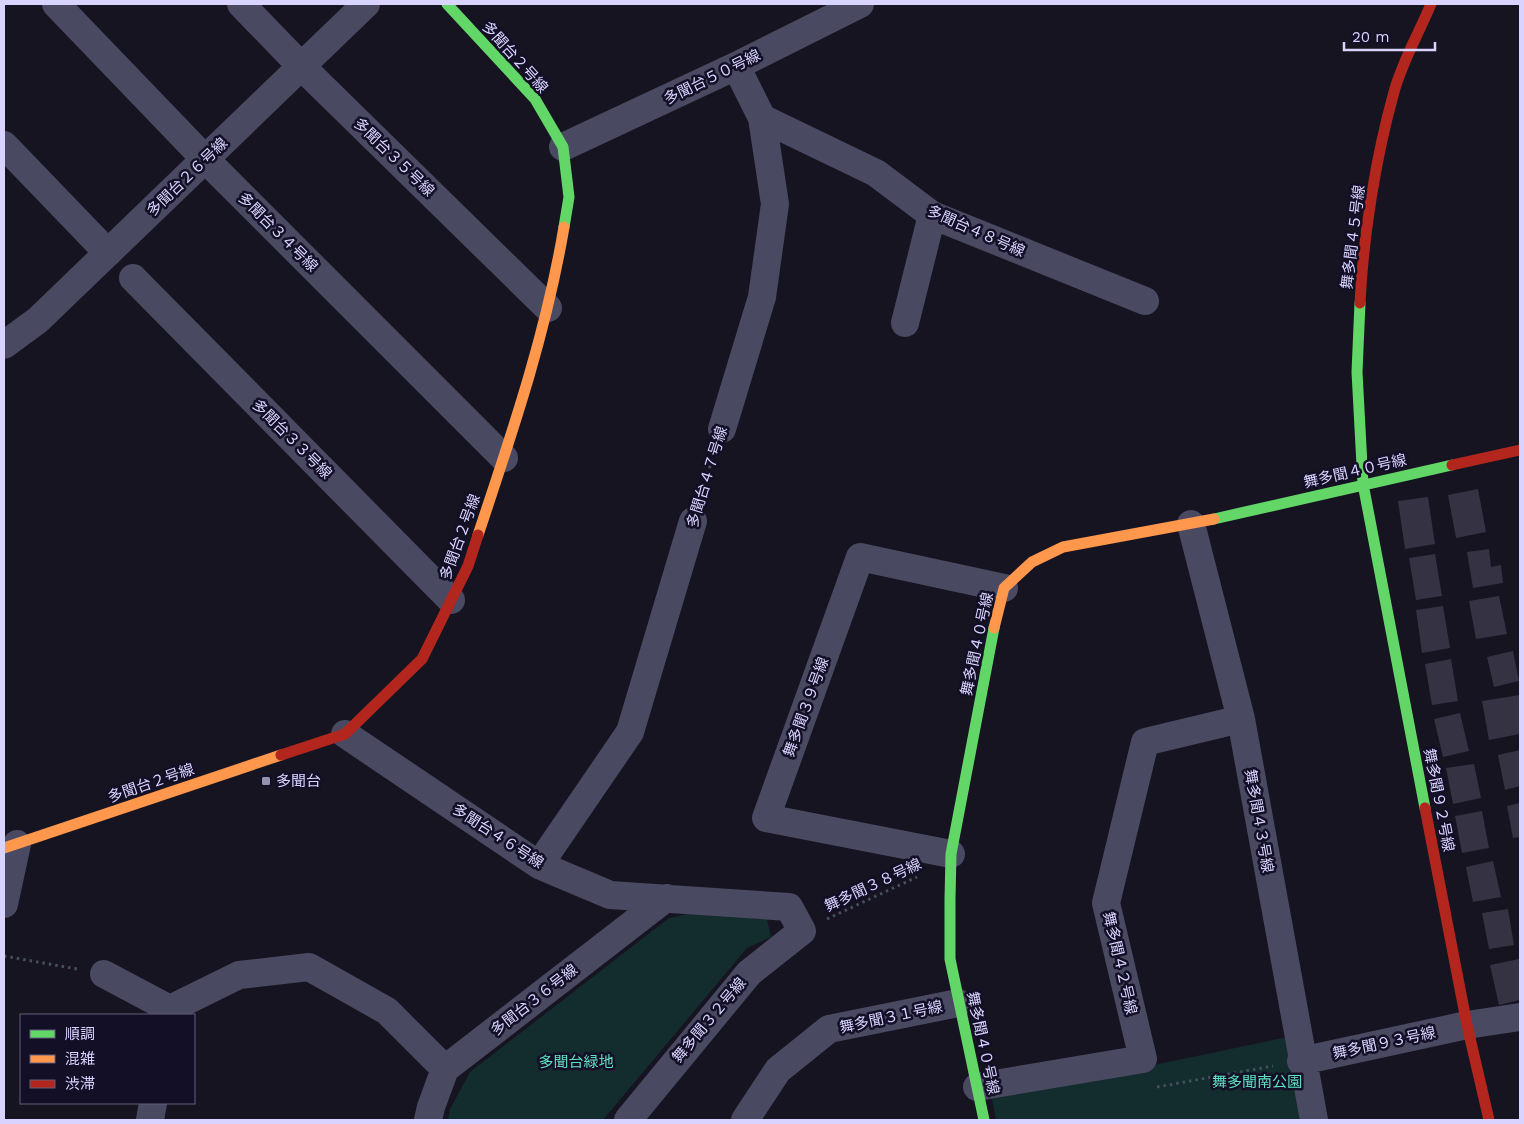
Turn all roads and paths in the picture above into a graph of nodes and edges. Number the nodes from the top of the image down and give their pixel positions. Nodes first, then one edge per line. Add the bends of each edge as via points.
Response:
1 (56, 4) edge
2 (241, 4) edge
3 (366, 4) edge
4 (447, 4) edge
5 (860, 4) edge
6 (1431, 4) edge
7 (301, 66) junction
8 (736, 66) junction
9 (762, 118) junction
10 (4, 145) edge
11 (563, 147) junction
12 (205, 159) junction
13 (932, 215) junction
14 (108, 253) junction
15 (133, 278) dead end
16 (1145, 301) dead end
17 (548, 308) junction
18 (905, 323) dead end
19 (4, 345) edge
20 (722, 429) joint
21 (1520, 450) edge
22 (504, 458) junction
23 (1363, 484) junction
24 (693, 520) joint
25 (1191, 524) junction
26 (1004, 588) junction
27 (451, 600) junction
28 (1242, 719) junction
29 (345, 734) junction
30 (10, 846) edge
31 (952, 854) junction
32 (538, 865) junction
33 (666, 898) junction
34 (4, 904) edge
35 (802, 931) junction
36 (4, 956) edge
37 (104, 974) joint
38 (958, 1003) junction
39 (169, 1012) edge
40 (1520, 1016) edge
41 (1467, 1025) junction
42 (1302, 1061) junction
43 (445, 1069) junction
44 (977, 1087) junction
45 (153, 1104) edge
46 (150, 1120) edge
47 (428, 1120) edge
48 (628, 1120) edge
49 (745, 1120) edge
50 (984, 1120) edge
51 (1314, 1120) edge
52 (1489, 1120) edge

1 - 12 street, 多聞台３４号線
2 - 7 street, 多聞台３５号線
3 - 7 street, 多聞台２６号線
4 - 11 street, 多聞台２号線 via 535,99
5 - 8 street, 多聞台５０号線
6 - 23 street, 舞多聞４５号線 via 1394,91 1362,265 1357,372
7 - 12 street, 多聞台２６号線
7 - 17 street, 多聞台３５号線
8 - 9 street, 多聞台４７号線
8 - 11 street, 多聞台５０号線
9 - 13 street, 多聞台４８号線 via 876,173
9 - 20 street, 多聞台４７号線 via 775,204 762,297
10 - 14 street
11 - 17 street, 多聞台２号線 via 569,197
12 - 14 street, 多聞台２６号線
12 - 22 street, 多聞台３４号線
13 - 16 street, 多聞台４８号線
13 - 18 street
14 - 19 street, 多聞台２６号線 via 38,320
15 - 27 street, 多聞台３３号線
17 - 22 street, 多聞台２号線
20 - 24 path, 多聞台４７号線
21 - 23 street, 舞多聞４０号線
22 - 27 street, 多聞台２号線 via 468,566
23 - 25 street, 舞多聞４０号線
23 - 41 street, 舞多聞９２号線
24 - 32 street, 多聞台４７号線 via 630,732
25 - 26 street, 舞多聞４０号線 via 1063,547 1032,562
25 - 28 street, 舞多聞４３号線
26 - 31 street, 舞多聞４０号線 via 998,604
26 - 31 street, 舞多聞３９号線 via 860,557 766,818
27 - 29 street, 多聞台２号線 via 422,659
28 - 42 street, 舞多聞４３号線
28 - 44 street, 舞多聞４２号線 via 1145,742 1106,903 1142,1058
29 - 30 street, 多聞台２号線
29 - 32 street, 多聞台４６号線
30 - 34 street
31 - 35 path, 舞多聞３８号線 via 929,872
31 - 38 street, 舞多聞４０号線 via 950,959
32 - 33 street, 多聞台４６号線 via 610,895
33 - 35 street, 多聞台４６号線 via 789,906
33 - 43 street, 多聞台３６号線
35 - 48 street, 舞多聞３２号線 via 749,973
36 - 37 path
37 - 39 street
38 - 44 street, 舞多聞４０号線
38 - 49 street, 舞多聞３１号線 via 829,1030 778,1070
39 - 43 street via 239,975 309,967 388,1011
40 - 41 street, 舞多聞９３号線
41 - 42 street, 舞多聞９３号線
41 - 52 street, 舞多聞９２号線
42 - 51 street, 舞多聞４３号線
43 - 47 street
44 - 50 street, 舞多聞４０号線
45 - 46 street

